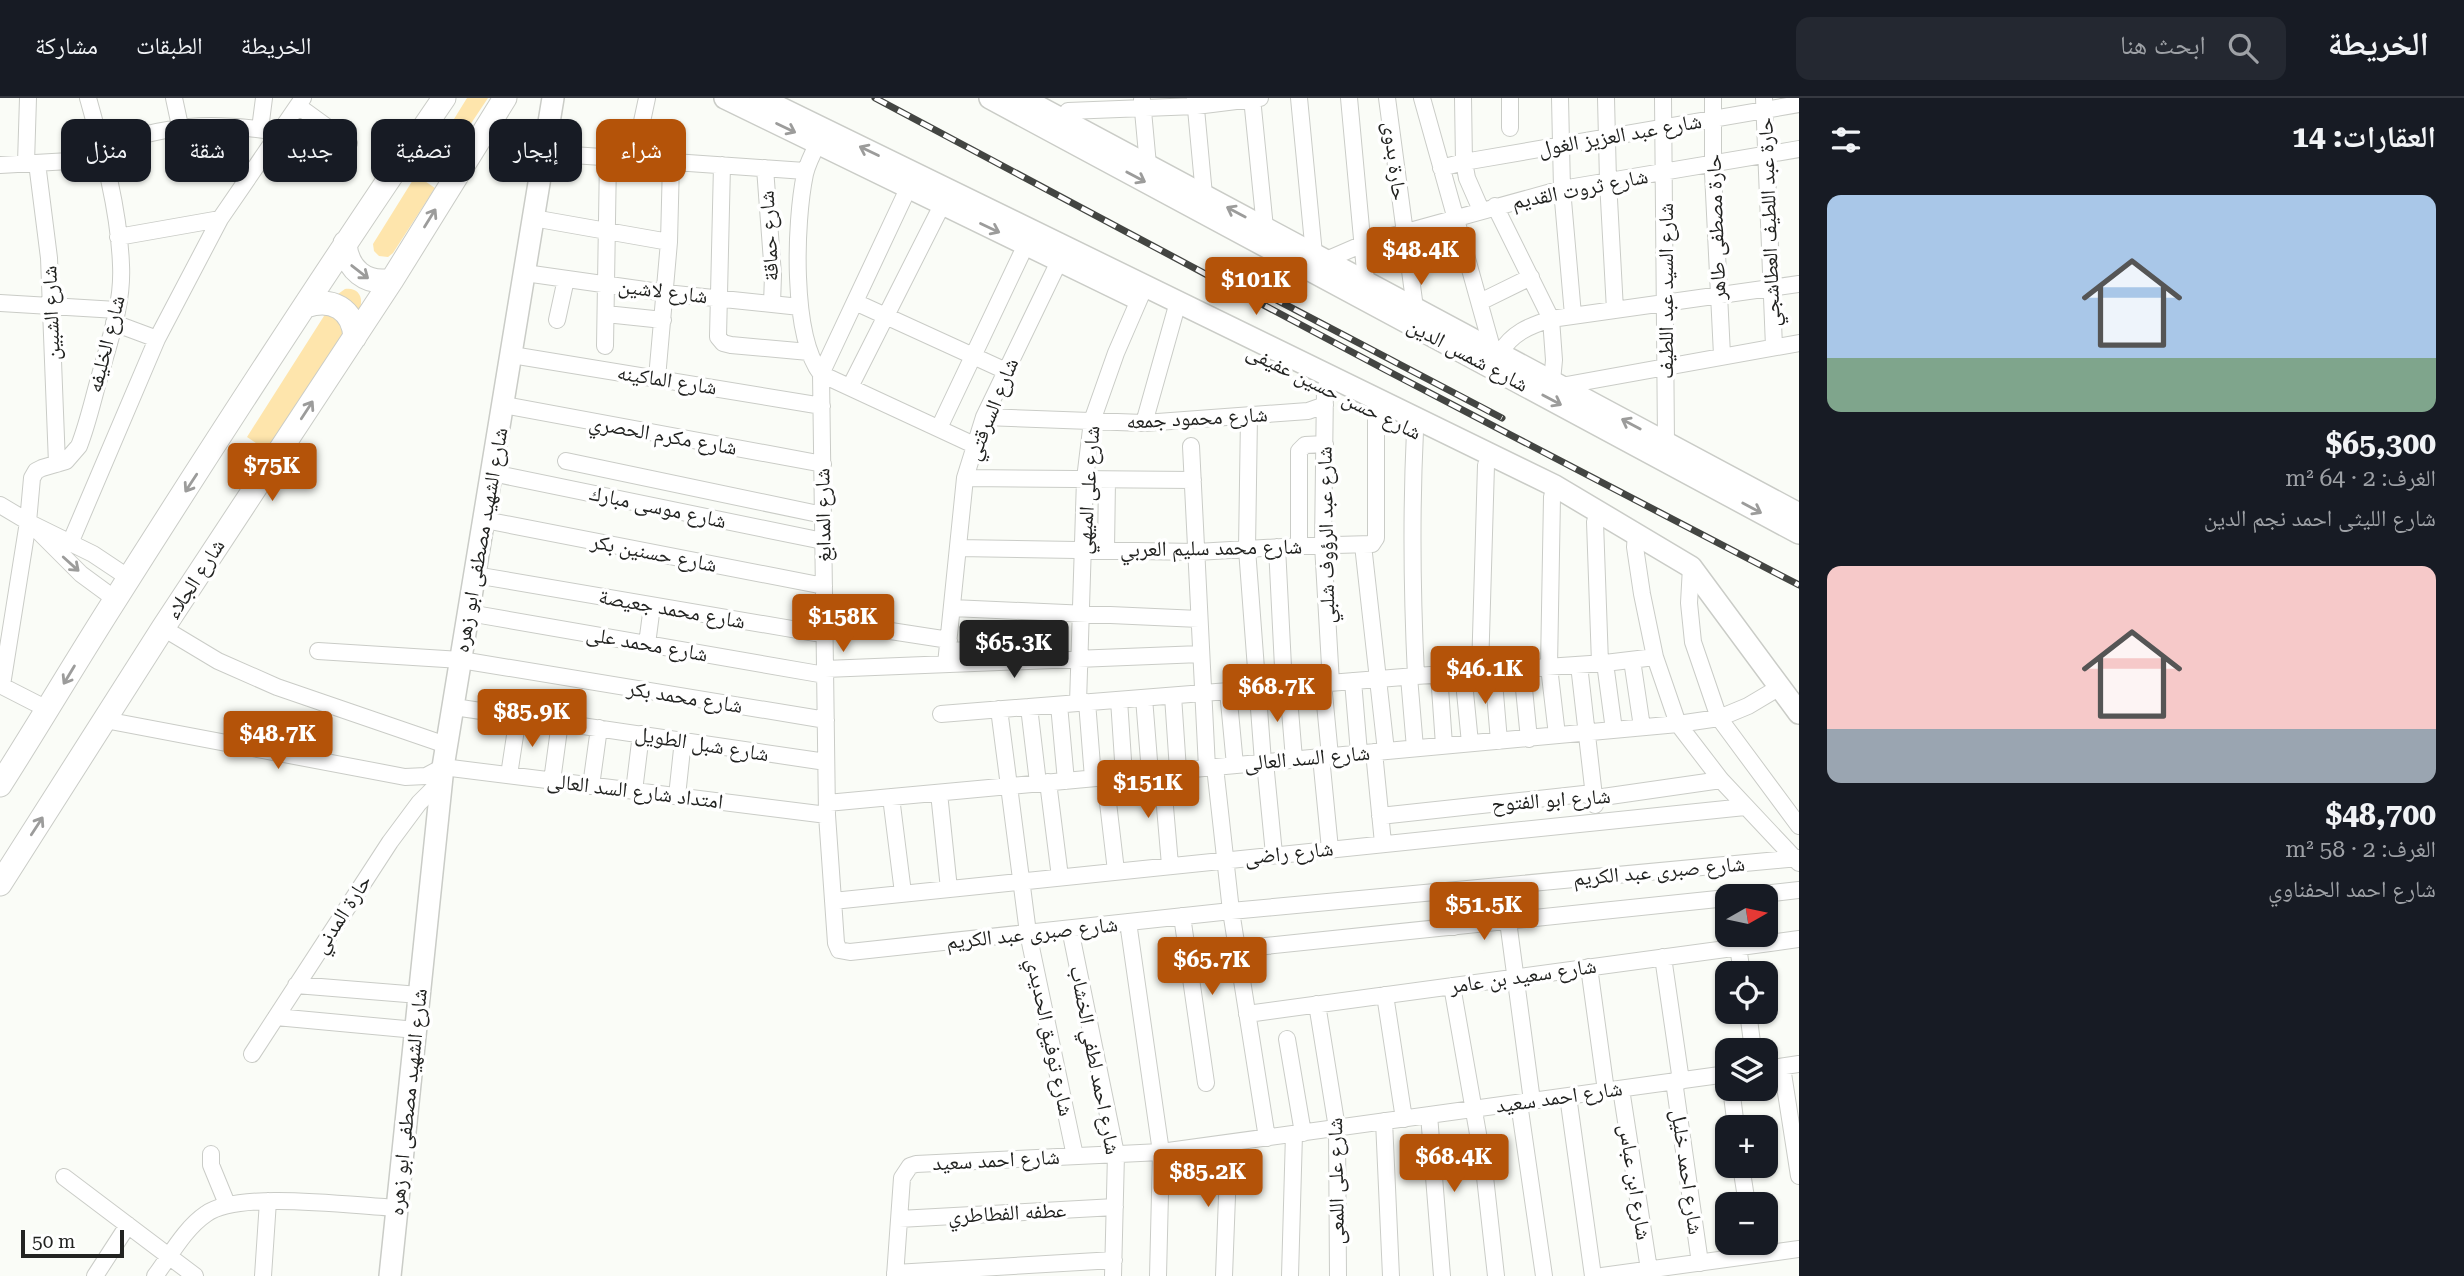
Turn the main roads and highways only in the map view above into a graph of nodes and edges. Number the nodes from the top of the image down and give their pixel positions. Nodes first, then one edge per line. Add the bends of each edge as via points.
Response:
1 (444, 98) edge
2 (505, 98) edge
3 (345, 243) junction
4 (392, 280) junction
5 (306, 306) junction
6 (355, 337) junction
7 (0, 785) edge
8 (0, 884) edge

1 - 3 main road
4 -> 2 main road, شارع الجلاء
3 -> 4 main road via 355,271 372,281
3 - 5 main road
4 - 6 main road, شارع الجلاء
5 - 6 main road via 329,302 341,307 349,315
5 -> 7 main road
8 -> 6 main road, شارع الجلاء

